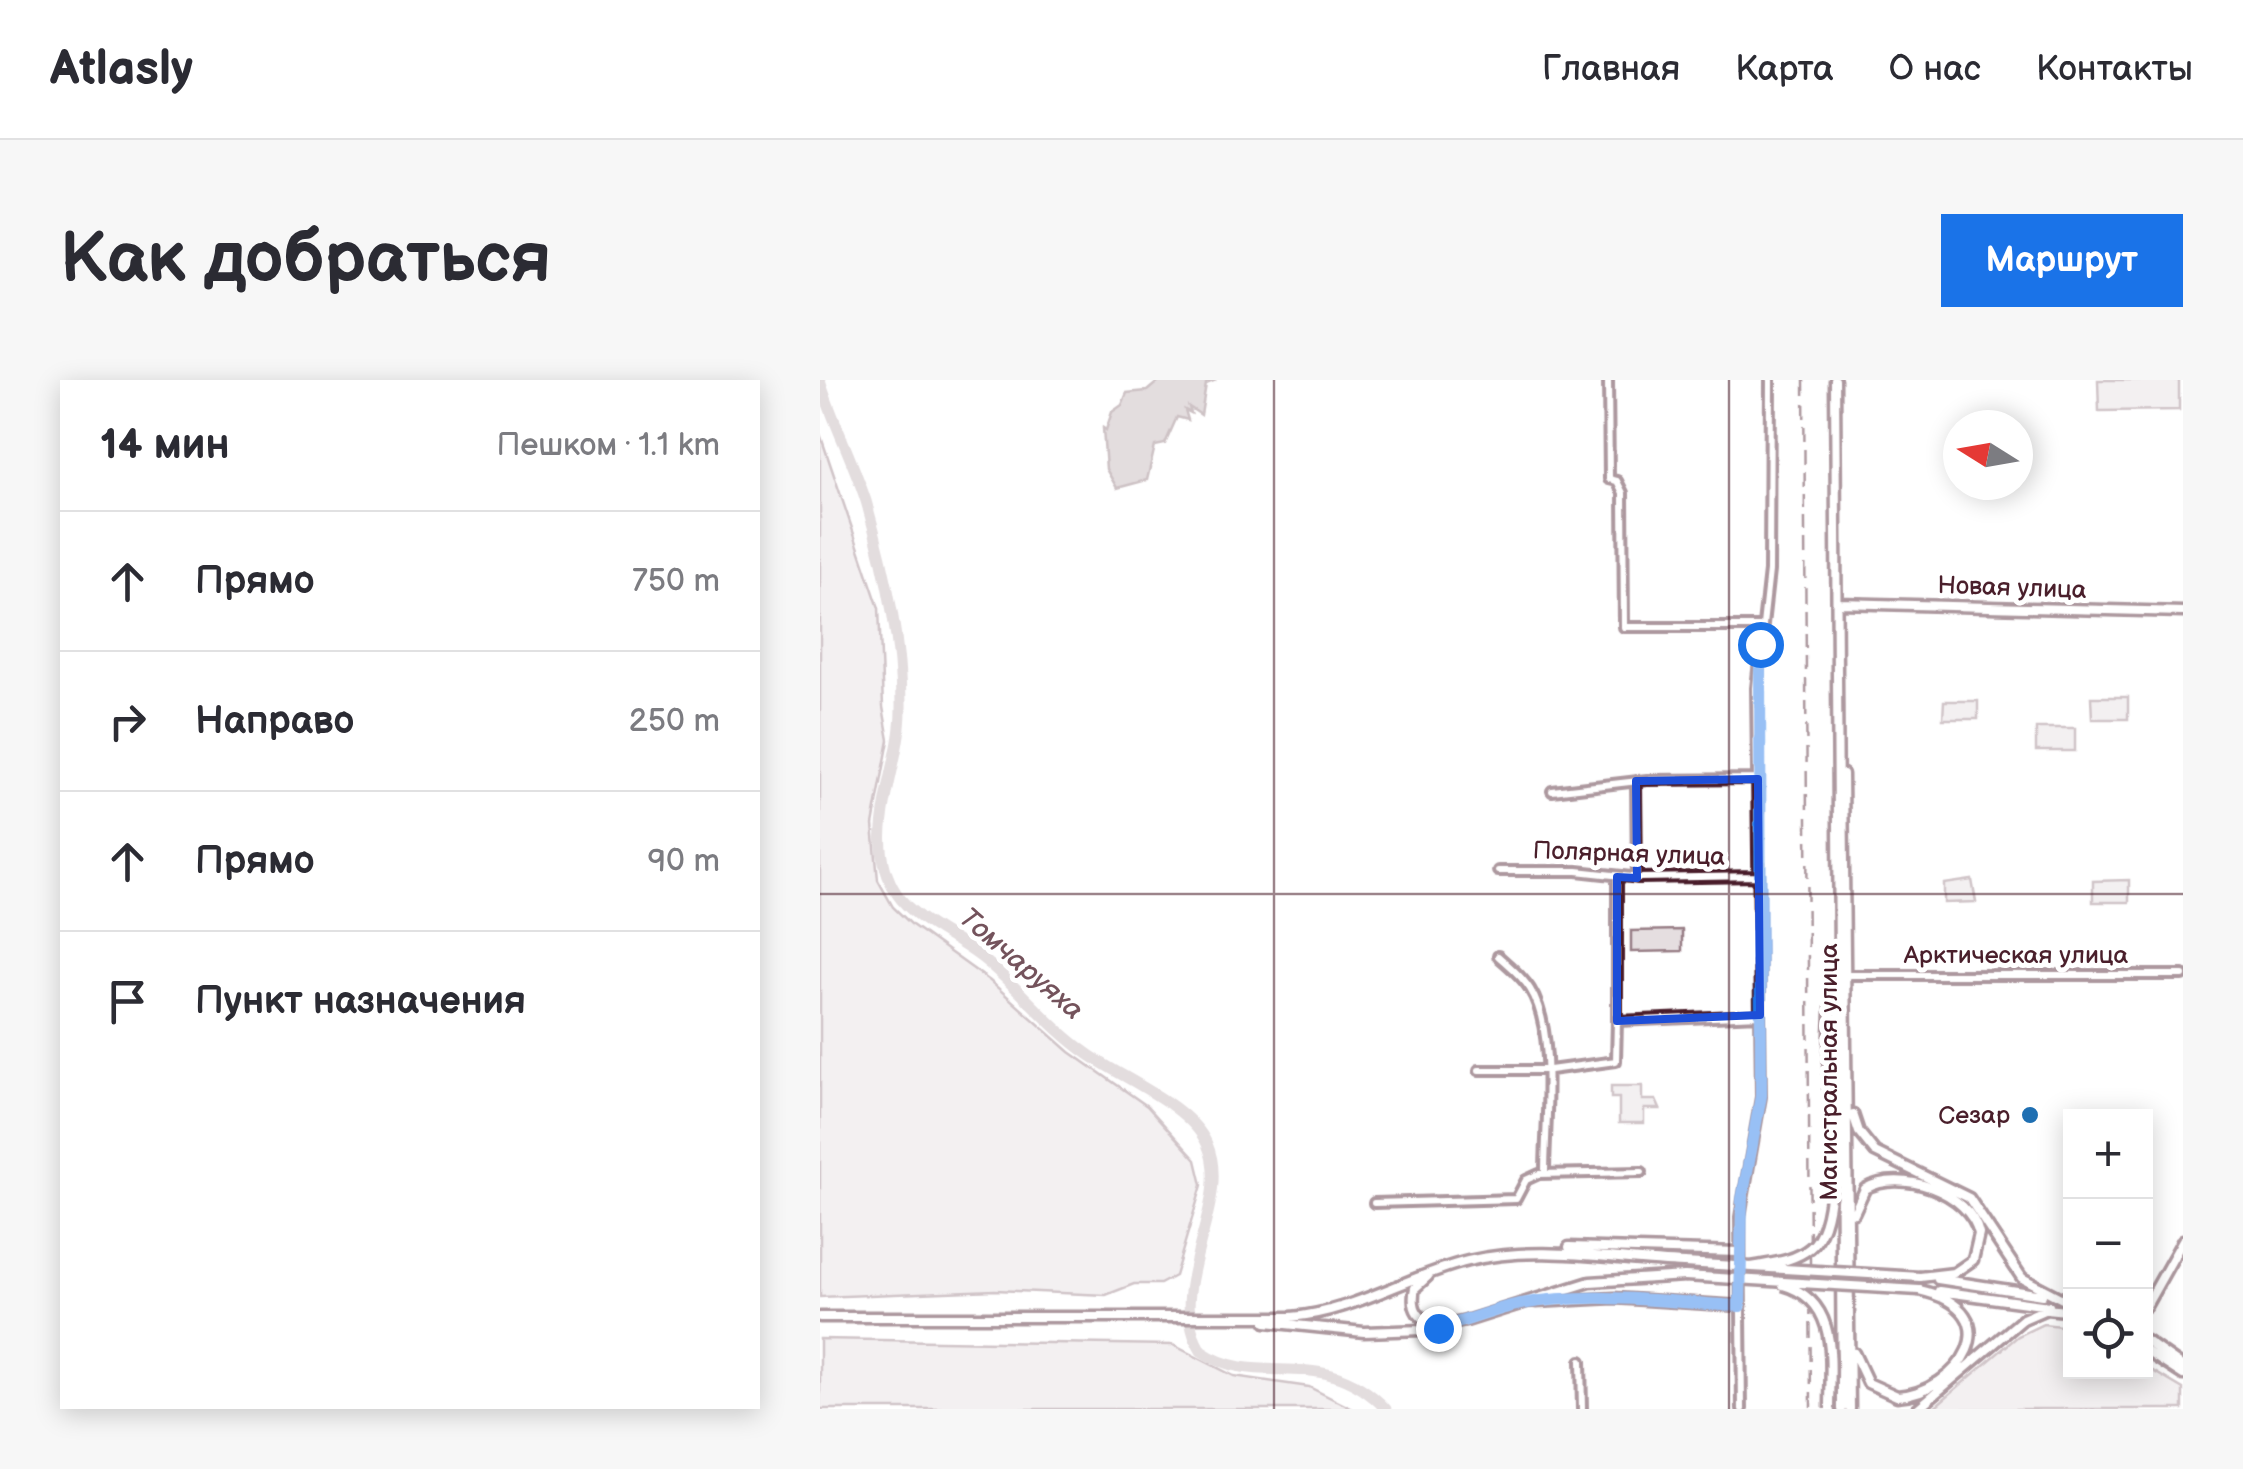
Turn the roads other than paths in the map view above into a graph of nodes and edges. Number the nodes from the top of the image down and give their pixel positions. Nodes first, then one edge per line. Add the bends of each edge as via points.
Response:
1 (1608, 380) edge
2 (1770, 380) edge
3 (1836, 380) edge
4 (1839, 603) junction
5 (2183, 612) edge
6 (1762, 627) junction
7 (1841, 734) junction
8 (1758, 779) junction
9 (1636, 781) junction
10 (1552, 790) dead end
11 (1838, 841) junction
12 (1498, 871) dead end
13 (1759, 876) junction
14 (1617, 877) junction
15 (1637, 878) junction
16 (1498, 956) dead end
17 (1849, 975) junction
18 (2183, 975) edge
19 (1760, 1015) junction
20 (1616, 1021) junction
21 (1479, 1070) dead end
22 (1545, 1070) junction
23 (1849, 1086) junction
24 (1642, 1172) dead end
25 (1546, 1173) junction
26 (1374, 1202) dead end
27 (2183, 1240) edge
28 (1739, 1252) junction
29 (1500, 1255) junction
30 (1850, 1264) junction
31 (1751, 1266) junction
32 (1440, 1269) junction
33 (1920, 1277) junction
34 (1759, 1280) junction
35 (1920, 1290) junction
36 (2153, 1294) edge
37 (1850, 1299) junction
38 (1516, 1304) junction
39 (2063, 1304) edge
40 (1740, 1306) junction
41 (2063, 1306) edge
42 (2063, 1307) edge
43 (2063, 1308) edge
44 (820, 1317) edge
45 (1237, 1320) junction
46 (1454, 1324) junction
47 (2153, 1346) edge
48 (2153, 1356) edge
49 (1581, 1361) dead end
50 (2183, 1367) edge
51 (2183, 1375) edge
52 (1582, 1409) edge
53 (1742, 1409) edge
54 (1830, 1409) edge
55 (1842, 1409) edge
56 (1850, 1409) edge
57 (1917, 1409) edge

1 - 6 street via 1609,480 1622,493 1624,628
2 - 6 street via 1770,571
3 - 4 main road, Магистральная улица
4 - 5 main road, Новая улица
4 - 7 main road, Магистральная улица
6 - 8 street
7 - 11 main road, Магистральная улица
7 - 17 main road, Магистральная улица
8 - 9 street
8 - 13 street
9 - 10 street
9 - 15 street
11 - 31 main road, bridge via 1829,1205 1822,1234 1794,1258
11 - 55 main road, Магистральная улица
12 - 14 street, Полярная улица
13 - 15 street, Полярная улица
13 - 19 street
14 - 15 street, Полярная улица
14 - 20 street
16 - 22 street via 1537,1002
17 - 18 street, Арктическая улица
17 - 23 main road, Магистральная улица
19 - 20 street
19 - 28 street via 1760,1109 1744,1183
20 - 22 street via 1616,1061
21 - 22 street
22 - 25 street
23 - 30 main road, Магистральная улица
23 - 39 main road via 1855,1123 1874,1152 1969,1198 2022,1278
24 - 25 street
25 - 26 street via 1526,1180 1516,1200
27 - 36 main road
28 - 29 main road via 1558,1246
28 - 40 street
29 - 31 main road, bridge via 1571,1252
29 - 32 main road
30 - 33 main road via 1861,1193 1882,1182 1905,1182 1958,1202 1979,1234 1968,1266
30 - 37 main road, Магистральная улица
31 - 33 main road, bridge
32 - 45 main road via 1329,1312
32 - 46 main road via 1418,1284 1414,1307 1429,1323
33 - 41 main road via 2004,1287
34 - 35 main road, bridge
34 - 38 main road, bridge via 1590,1282
34 - 54 main road, bridge via 1802,1292 1821,1312 1830,1340
35 - 37 main road via 1961,1306 1971,1338 1960,1360 1930,1386 1906,1395 1880,1391 1859,1370
35 - 42 main road
37 - 56 main road, Магистральная улица
38 - 40 main road via 1614,1298
38 - 46 main road
40 - 53 street
43 - 57 main road via 2024,1319
44 - 45 main road
45 - 46 main road via 1364,1332
47 - 50 main road
48 - 51 main road
49 - 52 street

